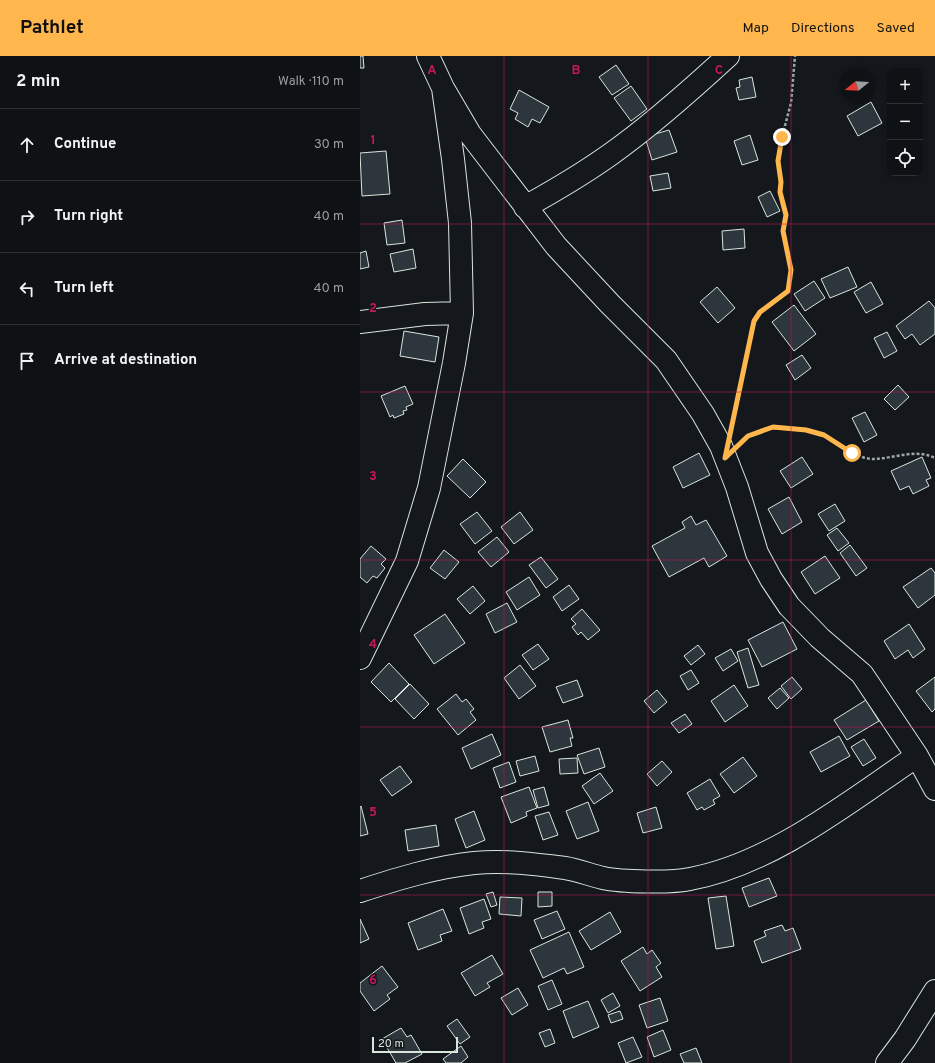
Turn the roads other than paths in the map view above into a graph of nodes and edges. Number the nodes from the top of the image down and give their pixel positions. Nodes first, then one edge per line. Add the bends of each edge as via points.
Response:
1 (428, 56) edge
2 (728, 56) edge
3 (443, 88) junction
4 (525, 207) junction
5 (462, 313) junction
6 (360, 322) edge
7 (360, 658) edge
8 (917, 756) junction
9 (935, 788) edge
10 (360, 891) edge
11 (935, 991) edge
12 (886, 1063) edge

1 - 3 street
2 - 4 street via 678,101 612,153 570,182
3 - 4 street via 470,134
3 - 5 street via 460,223
4 - 8 street via 599,293 666,360 703,414 725,458 757,553 771,579 789,606 815,633 862,674
5 - 6 street via 425,314
5 - 7 street via 429,488 406,561
8 - 9 street
8 - 10 street via 800,834 759,856 690,880 605,878 566,868 510,862 476,863 440,868
11 - 12 street

